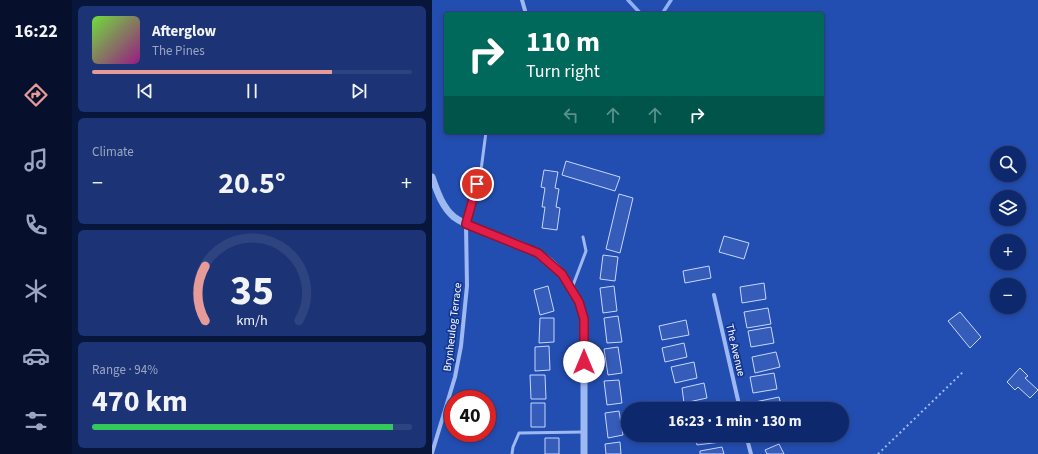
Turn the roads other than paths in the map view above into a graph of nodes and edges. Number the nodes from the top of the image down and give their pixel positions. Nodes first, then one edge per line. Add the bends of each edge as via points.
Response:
1 (522, 0) edge
2 (525, 12) edge
3 (486, 134) edge
4 (432, 177) edge
5 (466, 224) junction
6 (583, 236) dead end
7 (572, 288) junction
8 (714, 295) dead end
9 (738, 402) edge
10 (584, 432) junction
11 (748, 442) edge
12 (432, 453) edge
13 (512, 454) edge
14 (584, 454) edge
15 (751, 454) edge

1 - 2 street
3 - 5 lane via 481,170
4 - 5 street via 446,208
5 - 7 street via 538,253 562,274
5 - 12 street, Brynheulog Terrace via 467,286 461,346 455,377
6 - 7 lane via 586,251
7 - 10 street via 584,319
8 - 9 street, The Avenue
10 - 13 lane via 519,433
10 - 14 street
11 - 15 street

